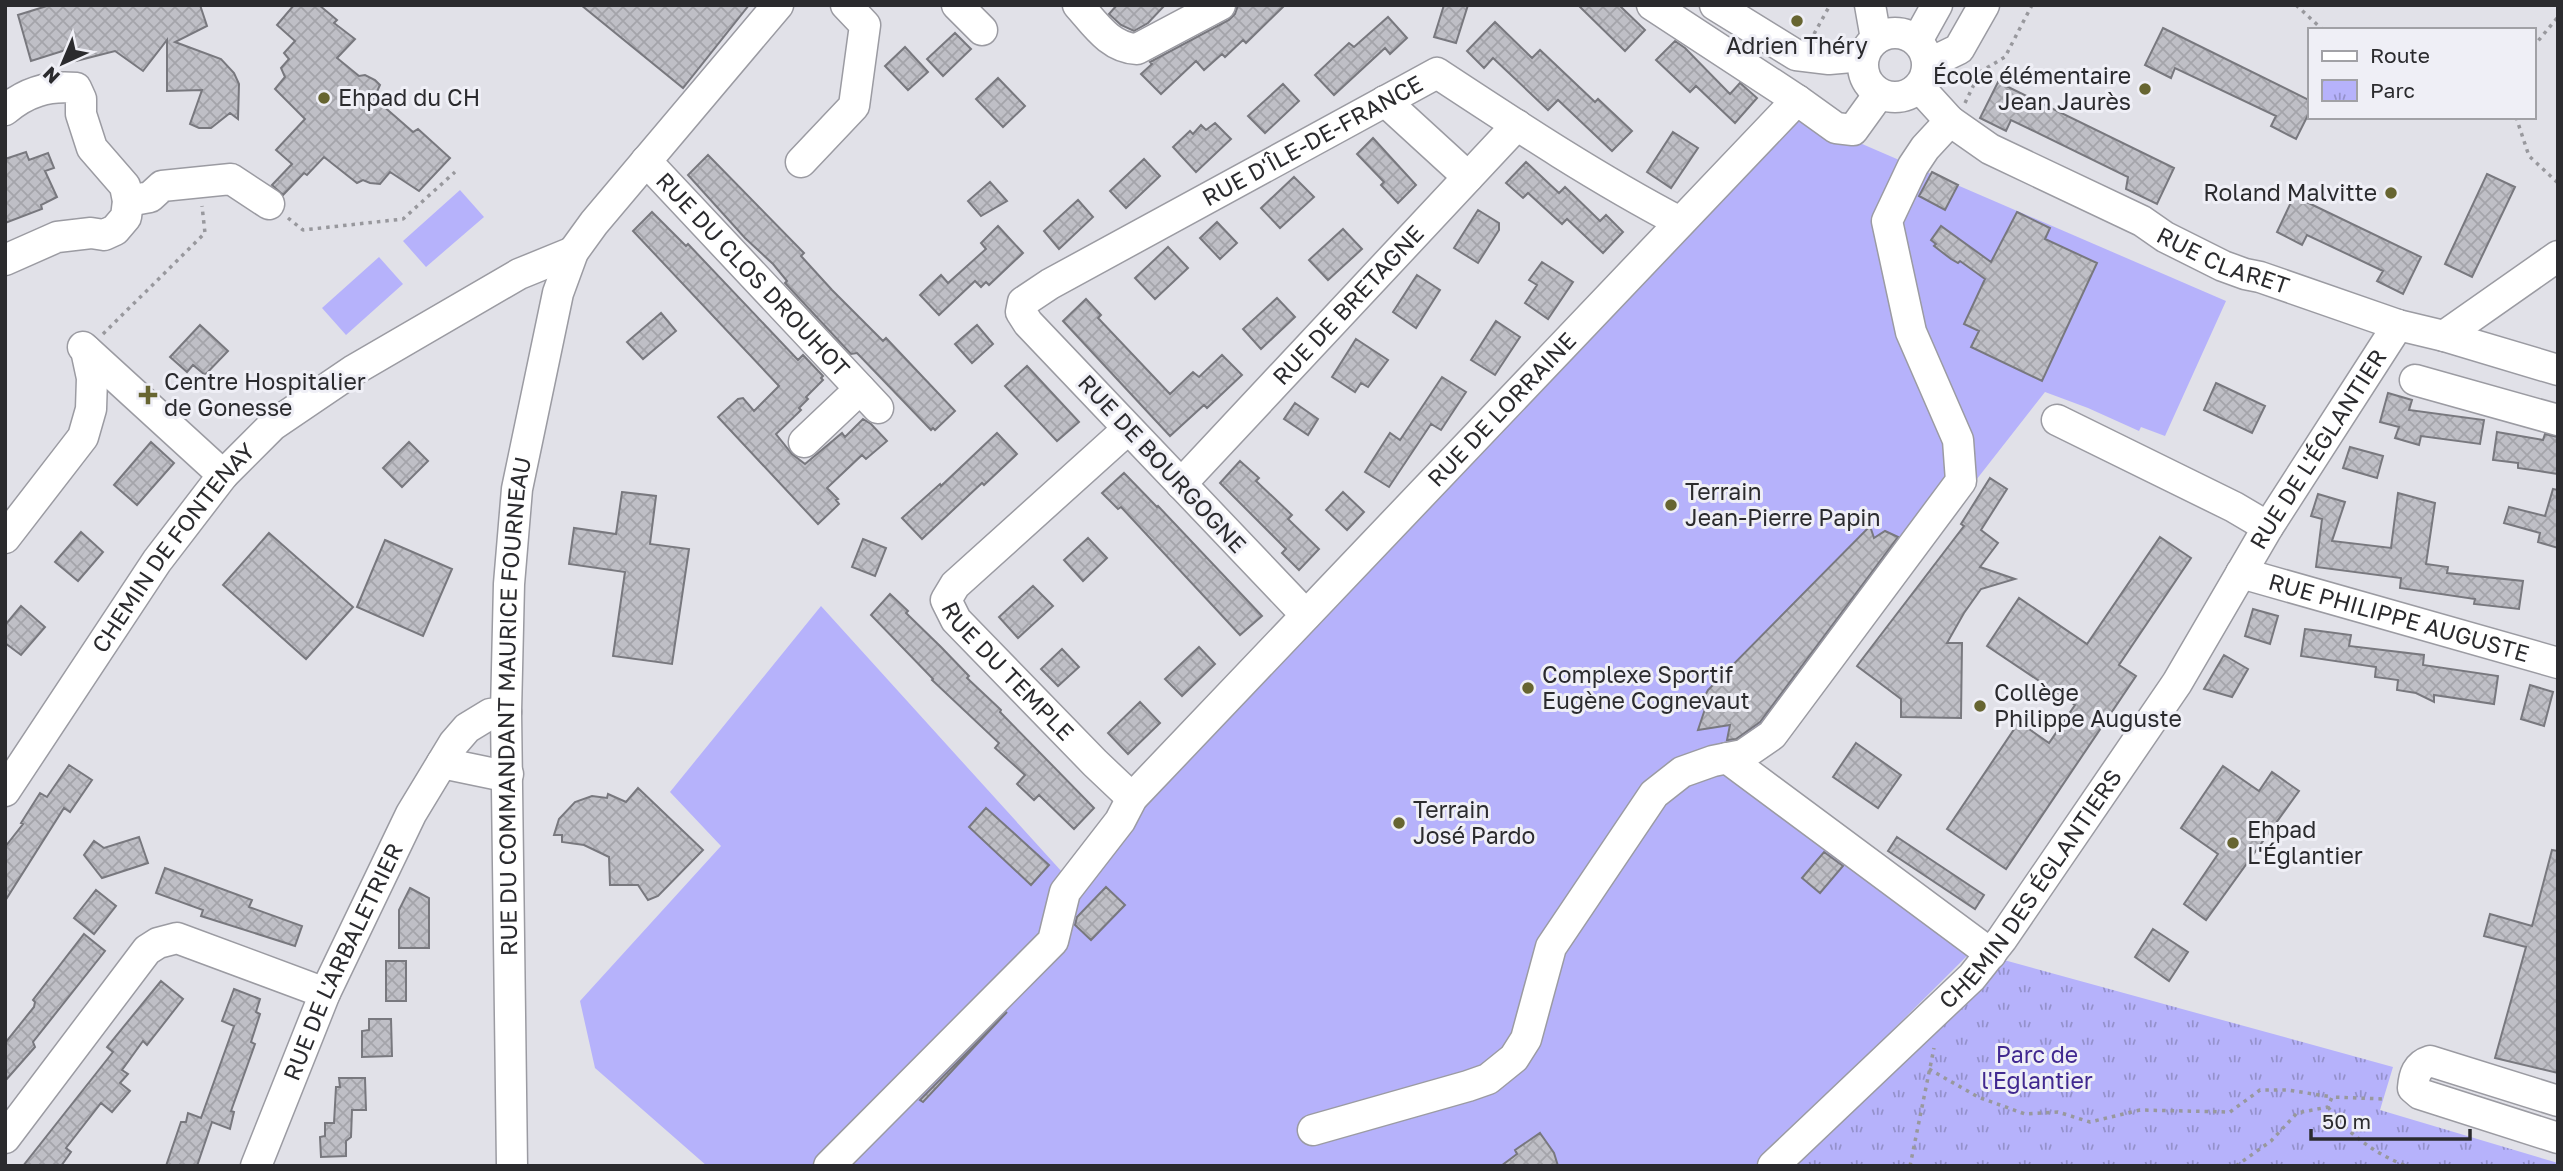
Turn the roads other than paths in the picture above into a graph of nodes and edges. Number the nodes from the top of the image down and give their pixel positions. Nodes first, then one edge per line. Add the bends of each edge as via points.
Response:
1 (778, 5) edge
2 (846, 5) edge
3 (957, 5) edge
4 (1078, 5) edge
5 (1220, 5) edge
6 (1652, 5) edge
7 (1715, 5) edge
8 (1870, 5) edge
9 (1916, 5) edge
10 (1937, 5) edge
11 (1984, 5) edge
12 (982, 30) dead end
13 (1901, 54) junction
14 (1879, 94) junction
15 (1797, 100) junction
16 (1385, 101) junction
17 (5, 110) edge
18 (1517, 125) junction
19 (1958, 126) junction
20 (646, 161) junction
21 (801, 162) dead end
22 (1468, 177) junction
23 (128, 201) junction
24 (269, 204) road end
25 (1680, 222) junction
26 (573, 252) junction
27 (2558, 256) edge
28 (5, 260) edge
29 (1021, 312) joint
30 (2398, 325) junction
31 (2444, 336) junction
32 (2558, 370) edge
33 (2415, 380) dead end
34 (2057, 420) dead end
35 (2558, 420) edge
36 (1128, 429) junction
37 (804, 442) dead end
38 (223, 475) junction
39 (1181, 484) junction
40 (2268, 527) junction
41 (5, 538) edge
42 (2241, 573) junction
43 (1306, 615) junction
44 (2558, 663) edge
45 (506, 712) junction
46 (1727, 758) junction
47 (442, 763) junction
48 (508, 774) junction
49 (5, 791) edge
50 (1132, 798) junction
51 (1991, 954) junction
52 (325, 993) junction
53 (2558, 1101) edge
54 (1313, 1130) dead end
55 (5, 1138) edge
56 (2558, 1138) edge
57 (256, 1166) edge
58 (512, 1166) edge
59 (829, 1166) edge
60 (1773, 1166) edge

1 - 20 street, RUE DU COMMANDANT MAURICE FOURNEAU
2 - 21 street via 865,25 854,107
3 - 12 street
4 - 5 street via 1109,40 1137,49
6 - 15 street
7 - 13 street via 1796,55 1829,59
8 - 13 street
9 - 13 street
10 - 13 street
11 - 13 street via 1959,49
13 - 14 street via 1863,71 1868,85
13 - 14 street via 1908,95
13 - 19 street, RUE CLARET
14 - 15 street via 1853,130 1836,128
15 - 25 street, RUE DE LORRAINE
16 - 18 street, RUE D'ÎLE-DE-FRANCE via 1437,73
16 - 22 street
16 - 29 street, RUE D'ÎLE-DE-FRANCE via 1050,284 1023,302
17 - 23 street via 42,89 76,88 92,148 125,186
18 - 22 street, RUE DE BRETAGNE
18 - 25 street, RUE D'ÎLE-DE-FRANCE
19 - 30 street, RUE CLARET via 1990,149 2223,266
19 - 46 street via 1924,148 1887,221 1911,332 1958,439 1961,481 1772,735 1742,755
20 - 26 street, RUE DU COMMANDANT MAURICE FOURNEAU
20 - 37 street, RUE DU CLOS DROUHOT via 869,398
22 - 39 street, RUE DE BRETAGNE
23 - 24 street via 150,197 162,186 230,180
23 - 28 street via 126,217 115,230 57,237
25 - 43 street, RUE DE LORRAINE
26 - 38 street, CHEMIN DE FONTENAY via 520,274 332,384 273,425
26 - 45 street, RUE DU COMMANDANT MAURICE FOURNEAU via 558,293 517,489
27 - 31 street
29 - 36 street, RUE DE BOURGOGNE
30 - 31 street, RUE CLARET
30 - 40 street, RUE DE L'ÉGLANTIER
31 - 32 street, RUE CLARET
33 - 35 street
34 - 40 street
36 - 39 street, RUE DE BOURGOGNE
36 - 50 street, RUE DU TEMPLE via 955,585 946,600 956,620
38 - 41 street via 82,346 92,379 91,409 83,437
38 - 49 street, CHEMIN DE FONTENAY via 157,561
39 - 43 street, RUE DE BOURGOGNE
40 - 42 street, RUE DE L'ÉGLANTIER
42 - 44 street, RUE PHILIPPE AUGUSTE
42 - 51 street, CHEMIN DES ÉGLANTIERS via 2177,683
43 - 50 street, RUE DE LORRAINE
45 - 47 street, RUE DE L'ARBALETRIER via 490,714 467,728
45 - 48 street, RUE DU COMMANDANT MAURICE FOURNEAU
46 - 51 street
46 - 54 street via 1682,772 1654,794 1551,947 1526,1039 1514,1058 1488,1079
47 - 48 street
47 - 52 street, RUE DE L'ARBALETRIER via 411,814
48 - 58 street, RUE DU COMMANDANT MAURICE FOURNEAU
50 - 59 street, RUE DE LORRAINE via 1120,821 1065,892 1054,941
51 - 60 street, CHEMIN DES ÉGLANTIERS via 1947,1002
52 - 55 street via 177,938 158,943 147,950
52 - 57 street, RUE DE L'ARBALETRIER
53 - 56 street via 2430,1061 2414,1076 2413,1088 2420,1094

